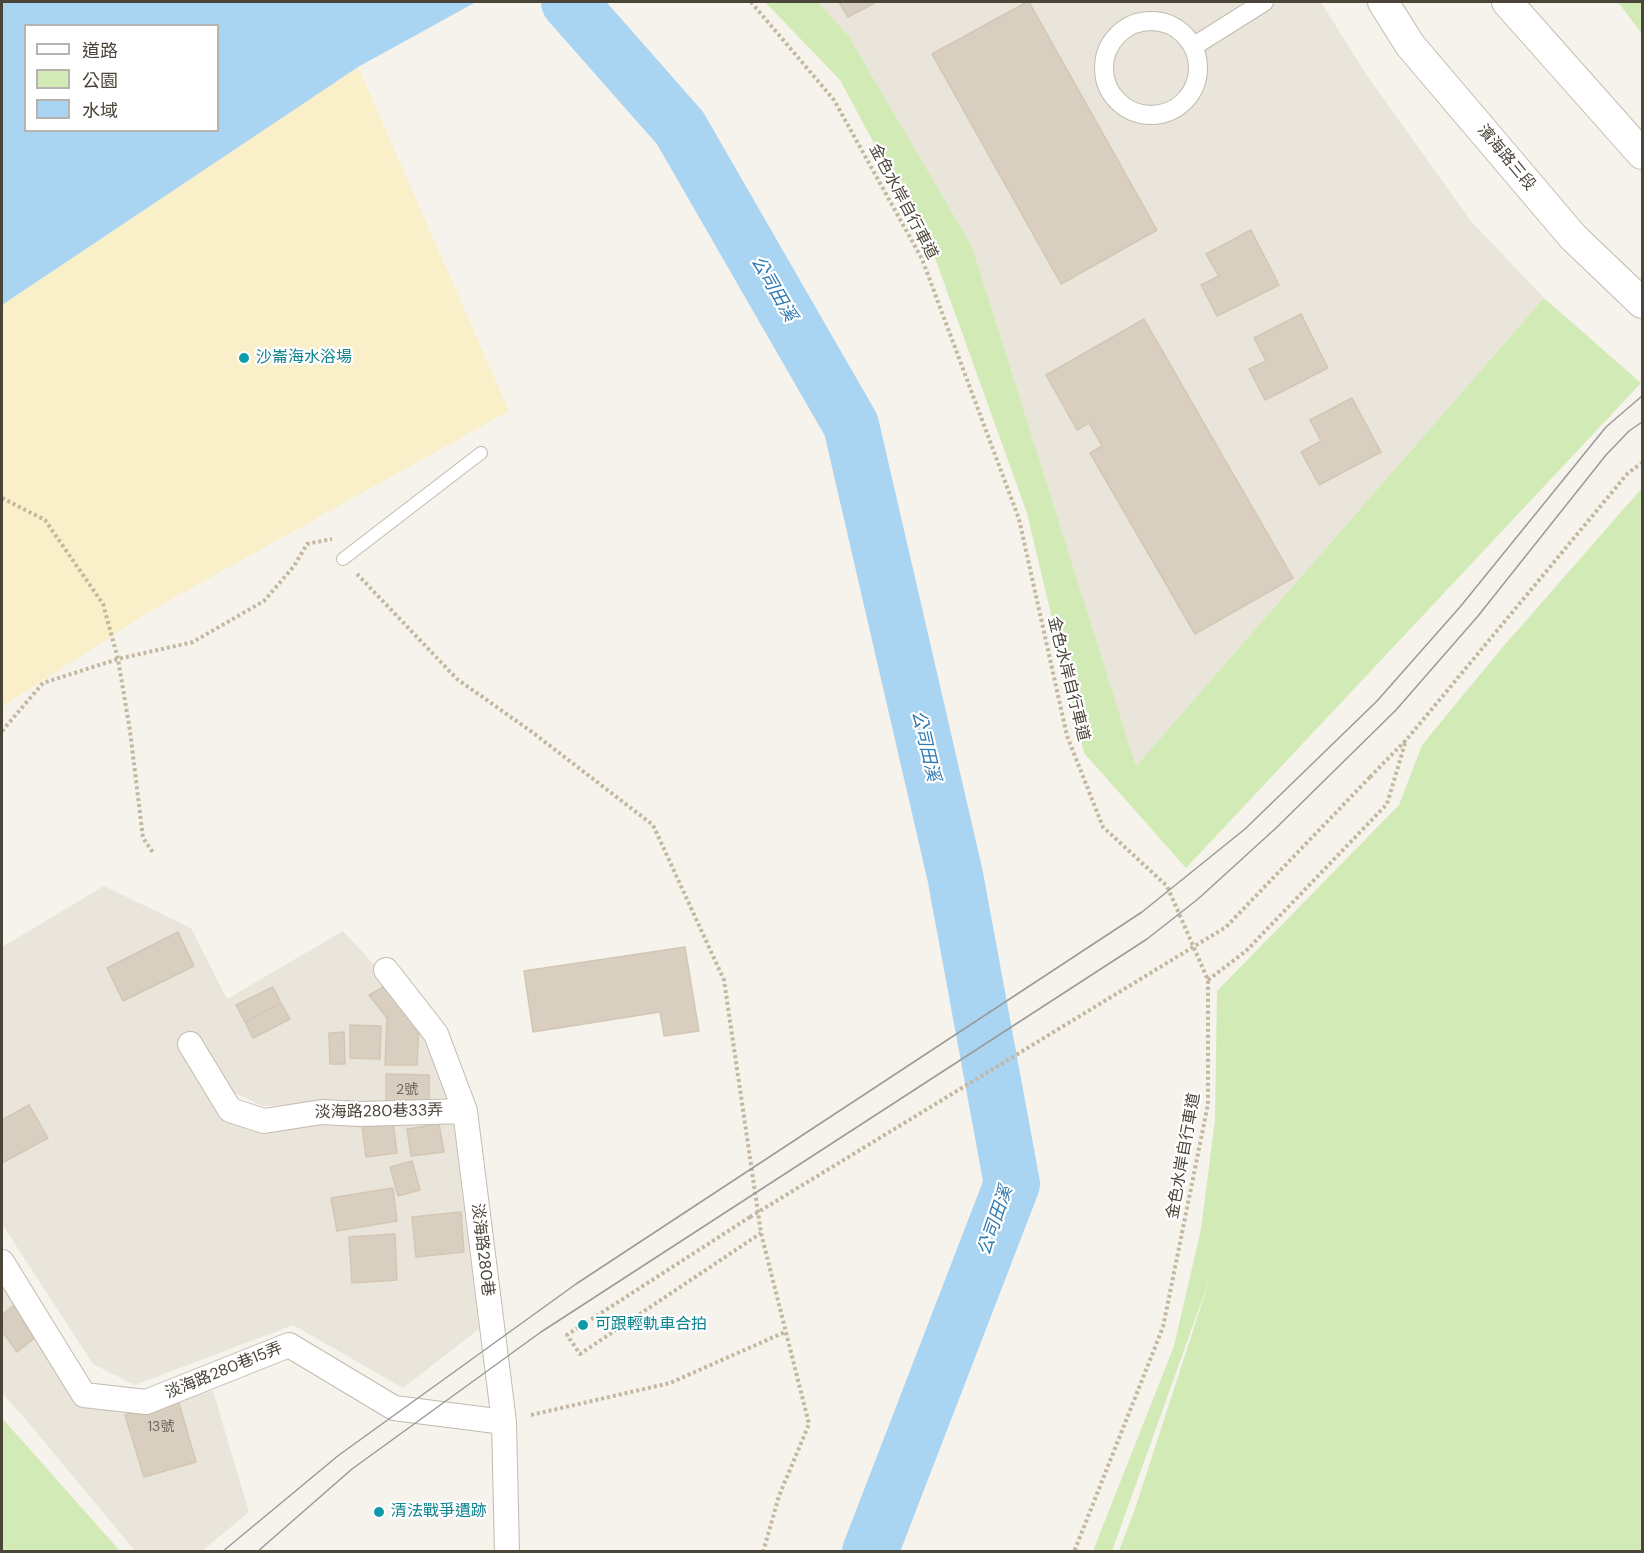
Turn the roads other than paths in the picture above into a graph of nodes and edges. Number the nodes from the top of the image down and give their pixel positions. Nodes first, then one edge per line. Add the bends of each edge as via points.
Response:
1 (1264, 2) edge
2 (1383, 2) edge
3 (1507, 2) edge
4 (1194, 46) junction
5 (1642, 154) edge
6 (1642, 303) edge
7 (481, 453) dead end
8 (343, 559) road end
9 (386, 970) dead end
10 (190, 1044) dead end
11 (465, 1111) junction
12 (2, 1262) edge
13 (504, 1422) junction
14 (507, 1551) edge

1 - 4 street
2 - 6 street, 濱海路三段 via 1410,45 1573,237
3 - 5 street
4 - 4 street via 1173,26 1153,21 1132,25 1120,33 1107,51 1104,74 1109,88 1130,110 1159,114 1174,109 1186,100 1197,81
7 - 8 lane
9 - 11 street, 淡海路280巷 via 436,1034
10 - 11 street, 淡海路280巷33弄 via 230,1110 264,1121 322,1112
11 - 13 street, 淡海路280巷
12 - 13 street, 淡海路280巷15弄 via 84,1395 146,1402 289,1345 394,1408
13 - 14 street, 淡海路280巷

